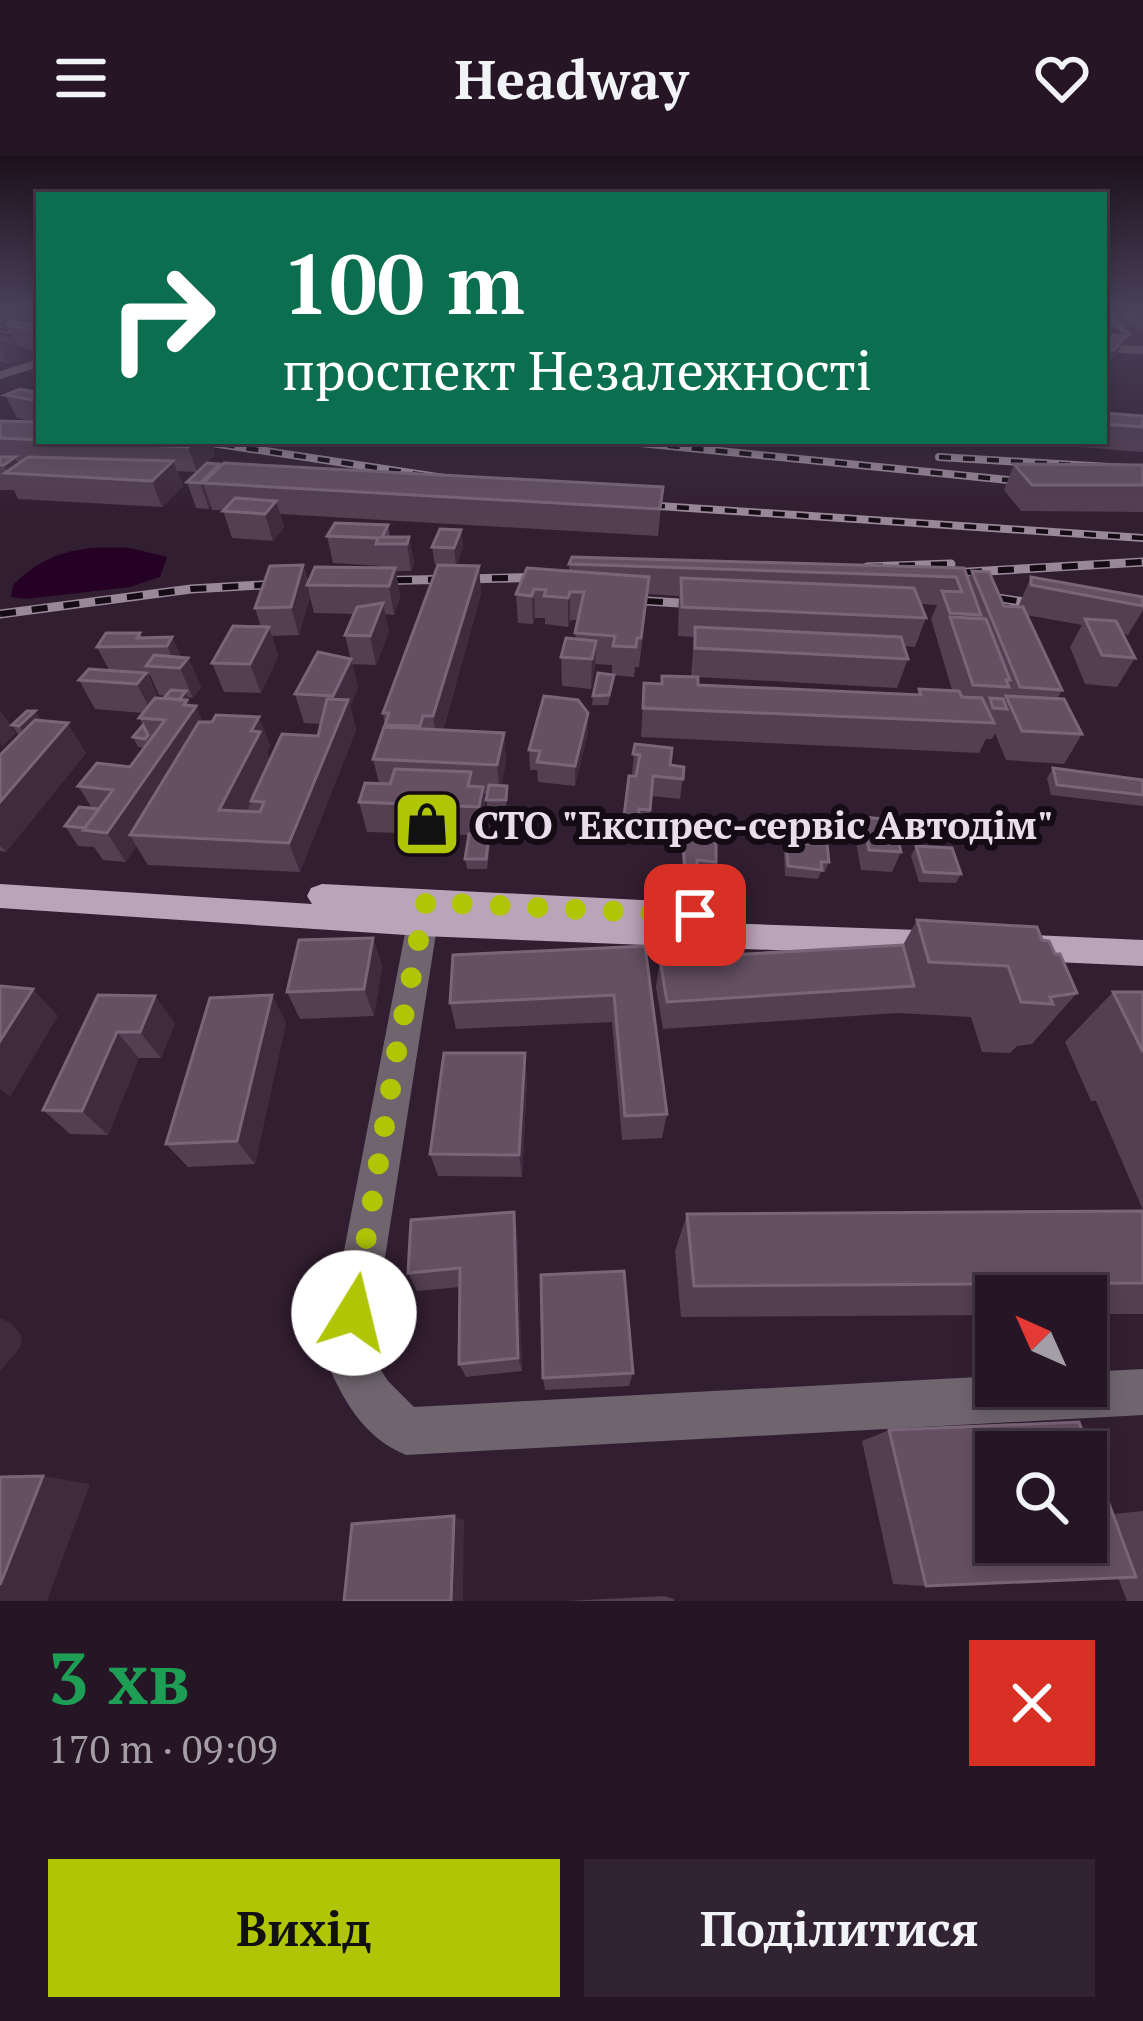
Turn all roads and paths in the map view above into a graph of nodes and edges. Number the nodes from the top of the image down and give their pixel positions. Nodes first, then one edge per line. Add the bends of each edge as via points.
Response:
1 (0, 876) edge
2 (0, 896) edge
3 (424, 913) junction
4 (1143, 934) edge
5 (1143, 953) edge
6 (1143, 1392) edge

1 - 3 main road
2 - 3 main road
3 - 4 main road
3 - 5 main road
3 - 6 street via 347,1355 380,1412 406,1431

